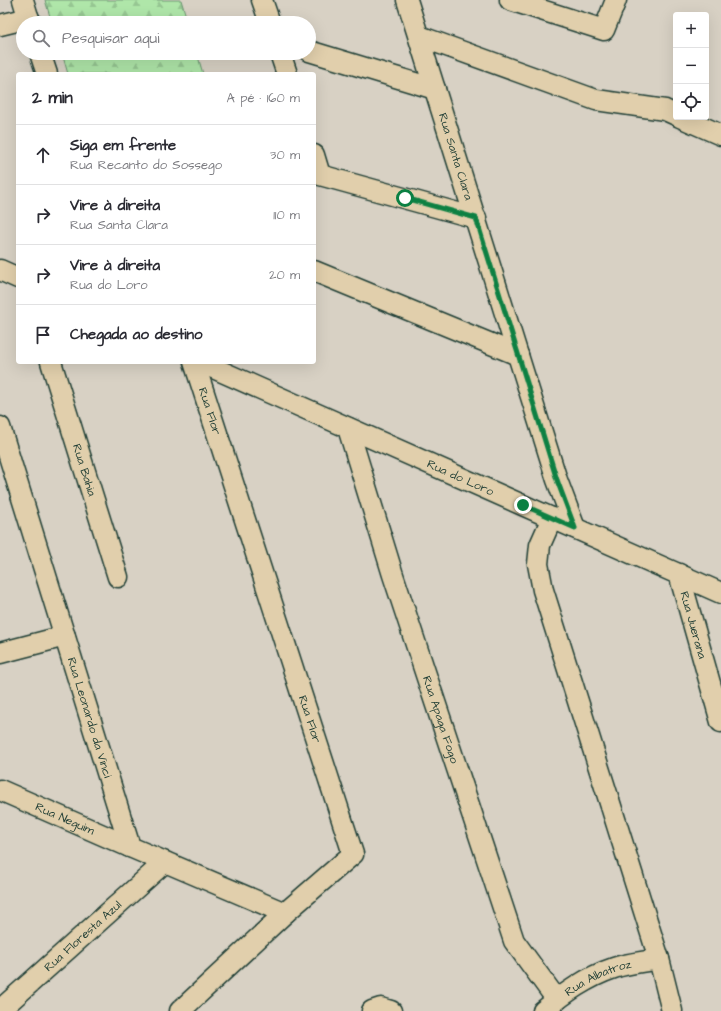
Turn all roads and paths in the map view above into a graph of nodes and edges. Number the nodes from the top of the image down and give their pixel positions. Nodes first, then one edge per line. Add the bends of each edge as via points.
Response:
1 (262, 0) edge
2 (407, 0) edge
3 (510, 0) edge
4 (616, 0) edge
5 (268, 16) edge
6 (16, 18) edge
7 (0, 25) edge
8 (419, 36) junction
9 (316, 54) edge
10 (42, 60) edge
11 (282, 60) edge
12 (46, 72) edge
13 (286, 72) edge
14 (435, 89) junction
15 (673, 114) edge
16 (687, 120) edge
17 (721, 135) edge
18 (316, 162) edge
19 (476, 218) junction
20 (0, 270) edge
21 (316, 272) edge
22 (16, 277) edge
23 (518, 355) junction
24 (52, 364) edge
25 (195, 364) edge
26 (212, 364) edge
27 (223, 366) edge
28 (0, 427) edge
29 (348, 428) junction
30 (552, 518) junction
31 (575, 528) junction
32 (679, 574) junction
33 (118, 577) dead end
34 (721, 593) edge
35 (65, 636) junction
36 (0, 653) edge
37 (721, 722) edge
38 (0, 790) edge
39 (130, 847) junction
40 (165, 862) junction
41 (285, 913) junction
42 (659, 959) junction
43 (550, 1005) edge
44 (0, 1010) edge
45 (180, 1011) edge
46 (372, 1011) edge
47 (391, 1011) edge
48 (672, 1011) edge

1 - 5 street
2 - 8 street, Rua Santa Clara
3 - 4 street via 604,30
6 - 7 street
8 - 14 street, Rua Santa Clara
8 - 15 street via 596,100 664,110
9 - 14 street
10 - 12 street
11 - 13 street
14 - 19 street, Rua Santa Clara
16 - 17 street
18 - 19 street via 320,175
19 - 23 street, Rua Santa Clara
20 - 22 street
21 - 23 street
23 - 31 street, Rua Santa Clara via 557,480
24 - 33 street, Rua Bahia
25 - 41 street, Rua Flor via 353,854
26 - 27 street, Rua do Loro
27 - 29 street, Rua do Loro
28 - 35 street, Rua Leonardo da Vinci
29 - 30 street, Rua do Loro
29 - 43 street, Rua Apaga Fogo via 393,575 514,941
30 - 31 street, Rua do Loro
30 - 42 street via 539,551 538,564 543,590
31 - 32 street, Rua do Loro
32 - 34 street, Rua do Loro
32 - 37 street, Rua Juerana
35 - 36 street
35 - 39 street, Rua Leonardo da Vinci
38 - 39 street, Rua Neguim
39 - 40 street
40 - 41 street
40 - 44 street, Rua Floresta Azul
41 - 45 street, Rua Flor
42 - 43 street, Rua Albatroz via 615,967 588,978
42 - 48 street
46 - 47 street via 381,1008

